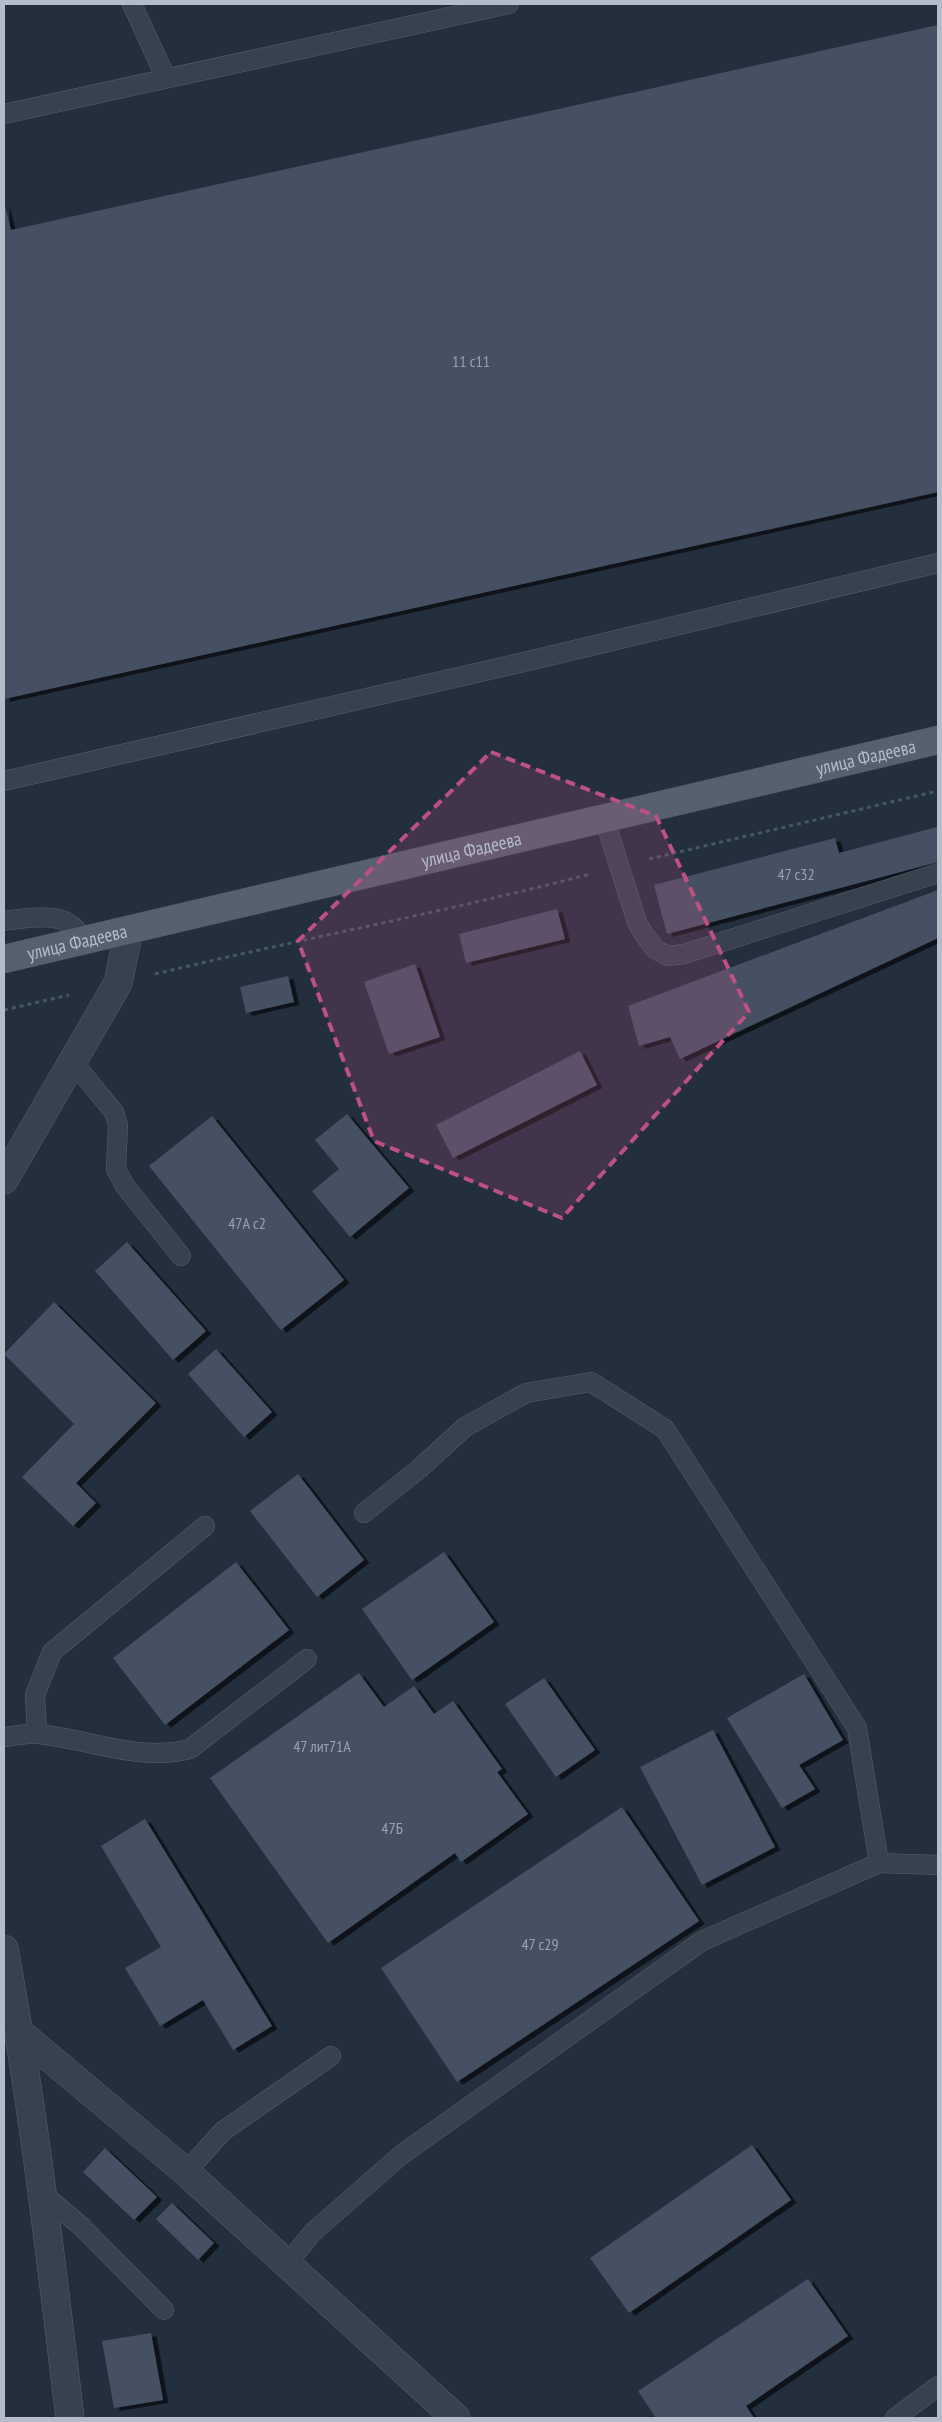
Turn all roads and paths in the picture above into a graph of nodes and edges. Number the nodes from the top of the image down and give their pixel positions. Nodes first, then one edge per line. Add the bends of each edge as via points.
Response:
1 (132, 4) edge
2 (509, 4) edge
3 (166, 78) junction
4 (4, 114) edge
5 (938, 563) edge
6 (938, 740) edge
7 (4, 781) edge
8 (938, 790) edge
9 (604, 818) junction
10 (620, 866) junction
11 (938, 873) edge
12 (4, 920) edge
13 (129, 930) junction
14 (82, 941) junction
15 (4, 959) edge
16 (118, 983) junction
17 (4, 1010) edge
18 (72, 1061) junction
19 (4, 1180) edge
20 (181, 1256) dead end
21 (364, 1513) dead end
22 (205, 1526) dead end
23 (307, 1659) dead end
24 (37, 1734) junction
25 (4, 1737) edge
26 (879, 1863) junction
27 (938, 1865) edge
28 (4, 1948) edge
29 (20, 2033) junction
30 (331, 2056) dead end
31 (186, 2172) junction
32 (43, 2194) junction
33 (287, 2264) junction
34 (164, 2310) dead end
35 (938, 2386) edge
36 (70, 2418) edge
37 (456, 2418) edge
38 (895, 2418) edge

1 - 3 lane
2 - 3 lane
3 - 4 lane
5 - 7 lane
6 - 9 main road, улица Фадеева
8 - 10 path
9 - 10 lane
9 - 13 main road, улица Фадеева
10 - 11 lane via 636,922 655,949 668,956 684,954
10 - 16 path via 531,890
12 - 14 lane via 51,916 74,926
13 - 14 main road, улица Фадеева
13 - 16 street
14 - 15 main road, улица Фадеева
16 - 17 path
16 - 18 street
18 - 19 street
18 - 20 lane via 114,1112 118,1126 116,1168 125,1186
21 - 26 lane via 419,1469 465,1426 526,1393 591,1382 665,1429 857,1728
22 - 24 lane via 52,1652 35,1695
23 - 24 lane via 190,1749 183,1751 148,1753
24 - 25 lane
26 - 27 lane
26 - 33 lane via 702,1941 401,2155 313,2232
28 - 29 street
29 - 31 street
29 - 32 street
30 - 31 lane via 223,2131
31 - 33 street
32 - 34 lane via 82,2227
32 - 36 street
33 - 37 street
35 - 38 lane

